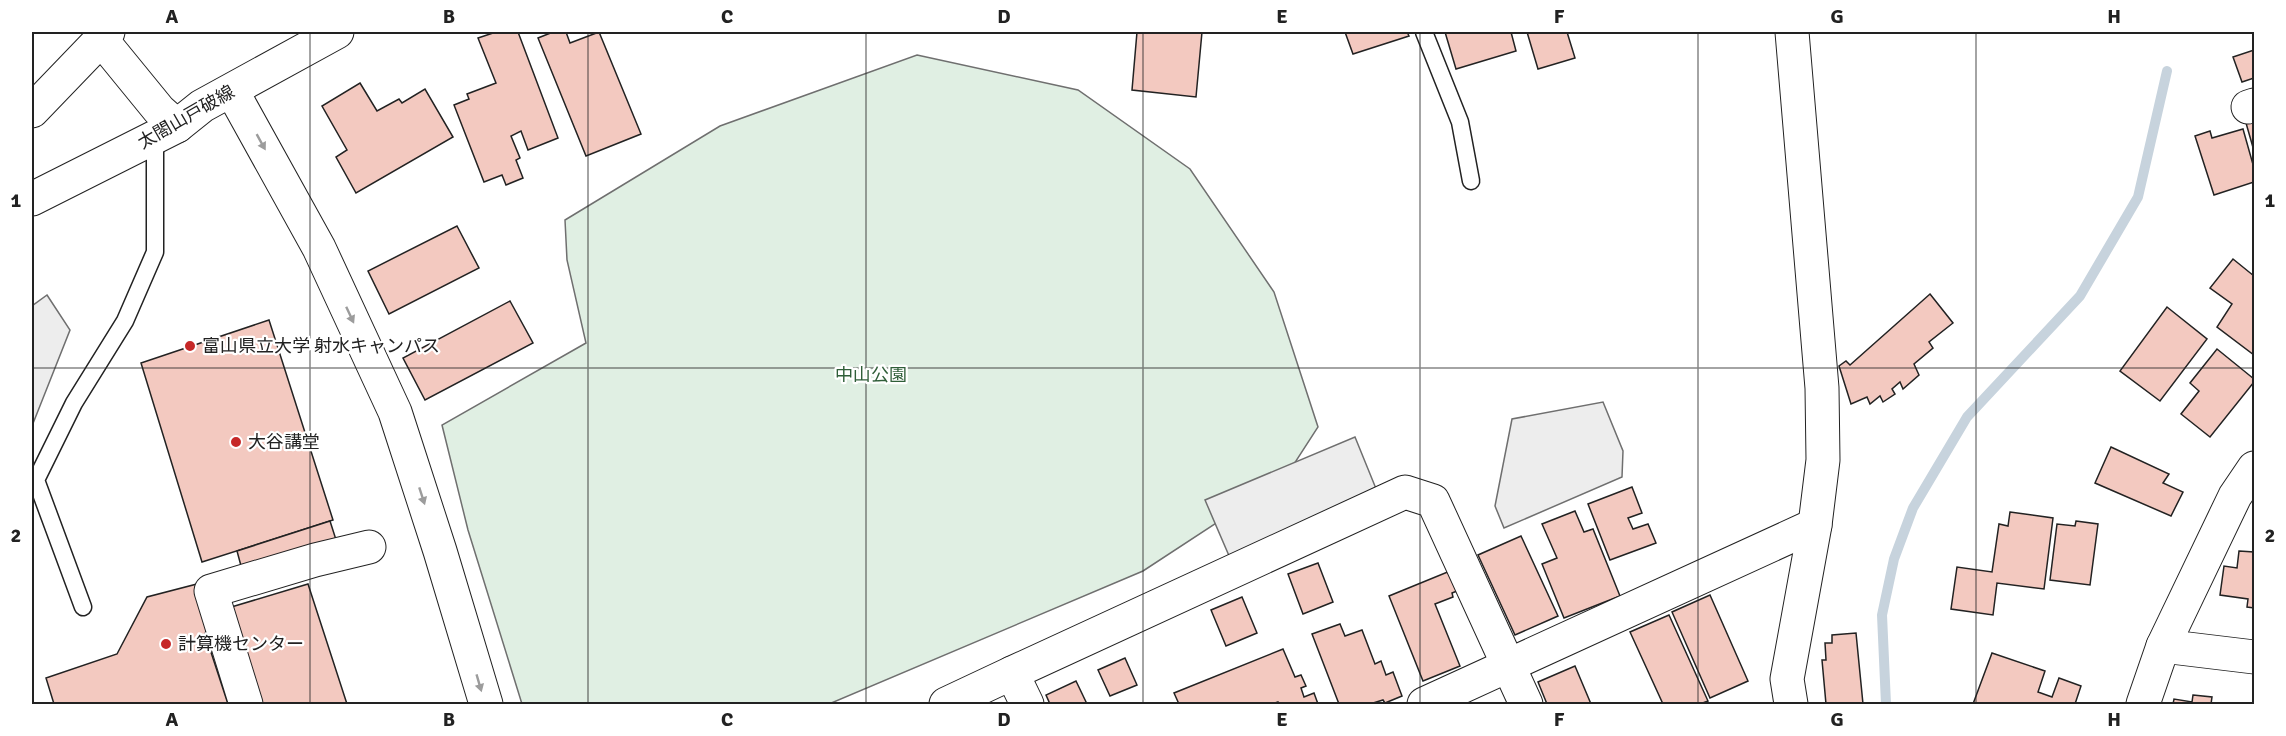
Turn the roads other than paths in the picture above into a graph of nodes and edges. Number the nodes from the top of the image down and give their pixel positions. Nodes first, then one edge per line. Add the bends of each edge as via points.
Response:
1 (337, 32) edge
2 (1424, 32) edge
3 (1792, 32) edge
4 (104, 35) edge
5 (232, 91) junction
6 (32, 111) edge
7 (166, 131) junction
8 (1471, 181) dead end
9 (32, 199) edge
10 (2254, 468) edge
11 (1815, 525) junction
12 (369, 547) dead end
13 (83, 607) dead end
14 (2163, 646) junction
15 (2254, 657) edge
16 (1506, 666) junction
17 (1012, 673) junction
18 (246, 705) edge
19 (486, 705) edge
20 (946, 705) edge
21 (1027, 705) edge
22 (1424, 705) edge
23 (1526, 705) edge
24 (1791, 705) edge
25 (2143, 705) edge

1 - 5 street, 太閤山戸破線
2 - 8 lane via 1461,122
3 - 11 street via 1822,388 1823,460
4 - 6 street
4 - 7 street via 159,110
5 - 7 street, 太閤山戸破線
5 -> 19 street via 319,248 395,412
7 - 9 street, 太閤山戸破線
7 - 13 lane via 155,252 125,321 74,403 36,480
10 - 14 street via 2235,496
11 - 16 street
11 - 24 street via 1787,679
12 - 18 street via 211,591
14 - 15 street
14 - 25 street
16 - 17 street via 1433,501 1405,492
16 - 22 street
16 - 23 street
17 - 20 street
17 - 21 street

